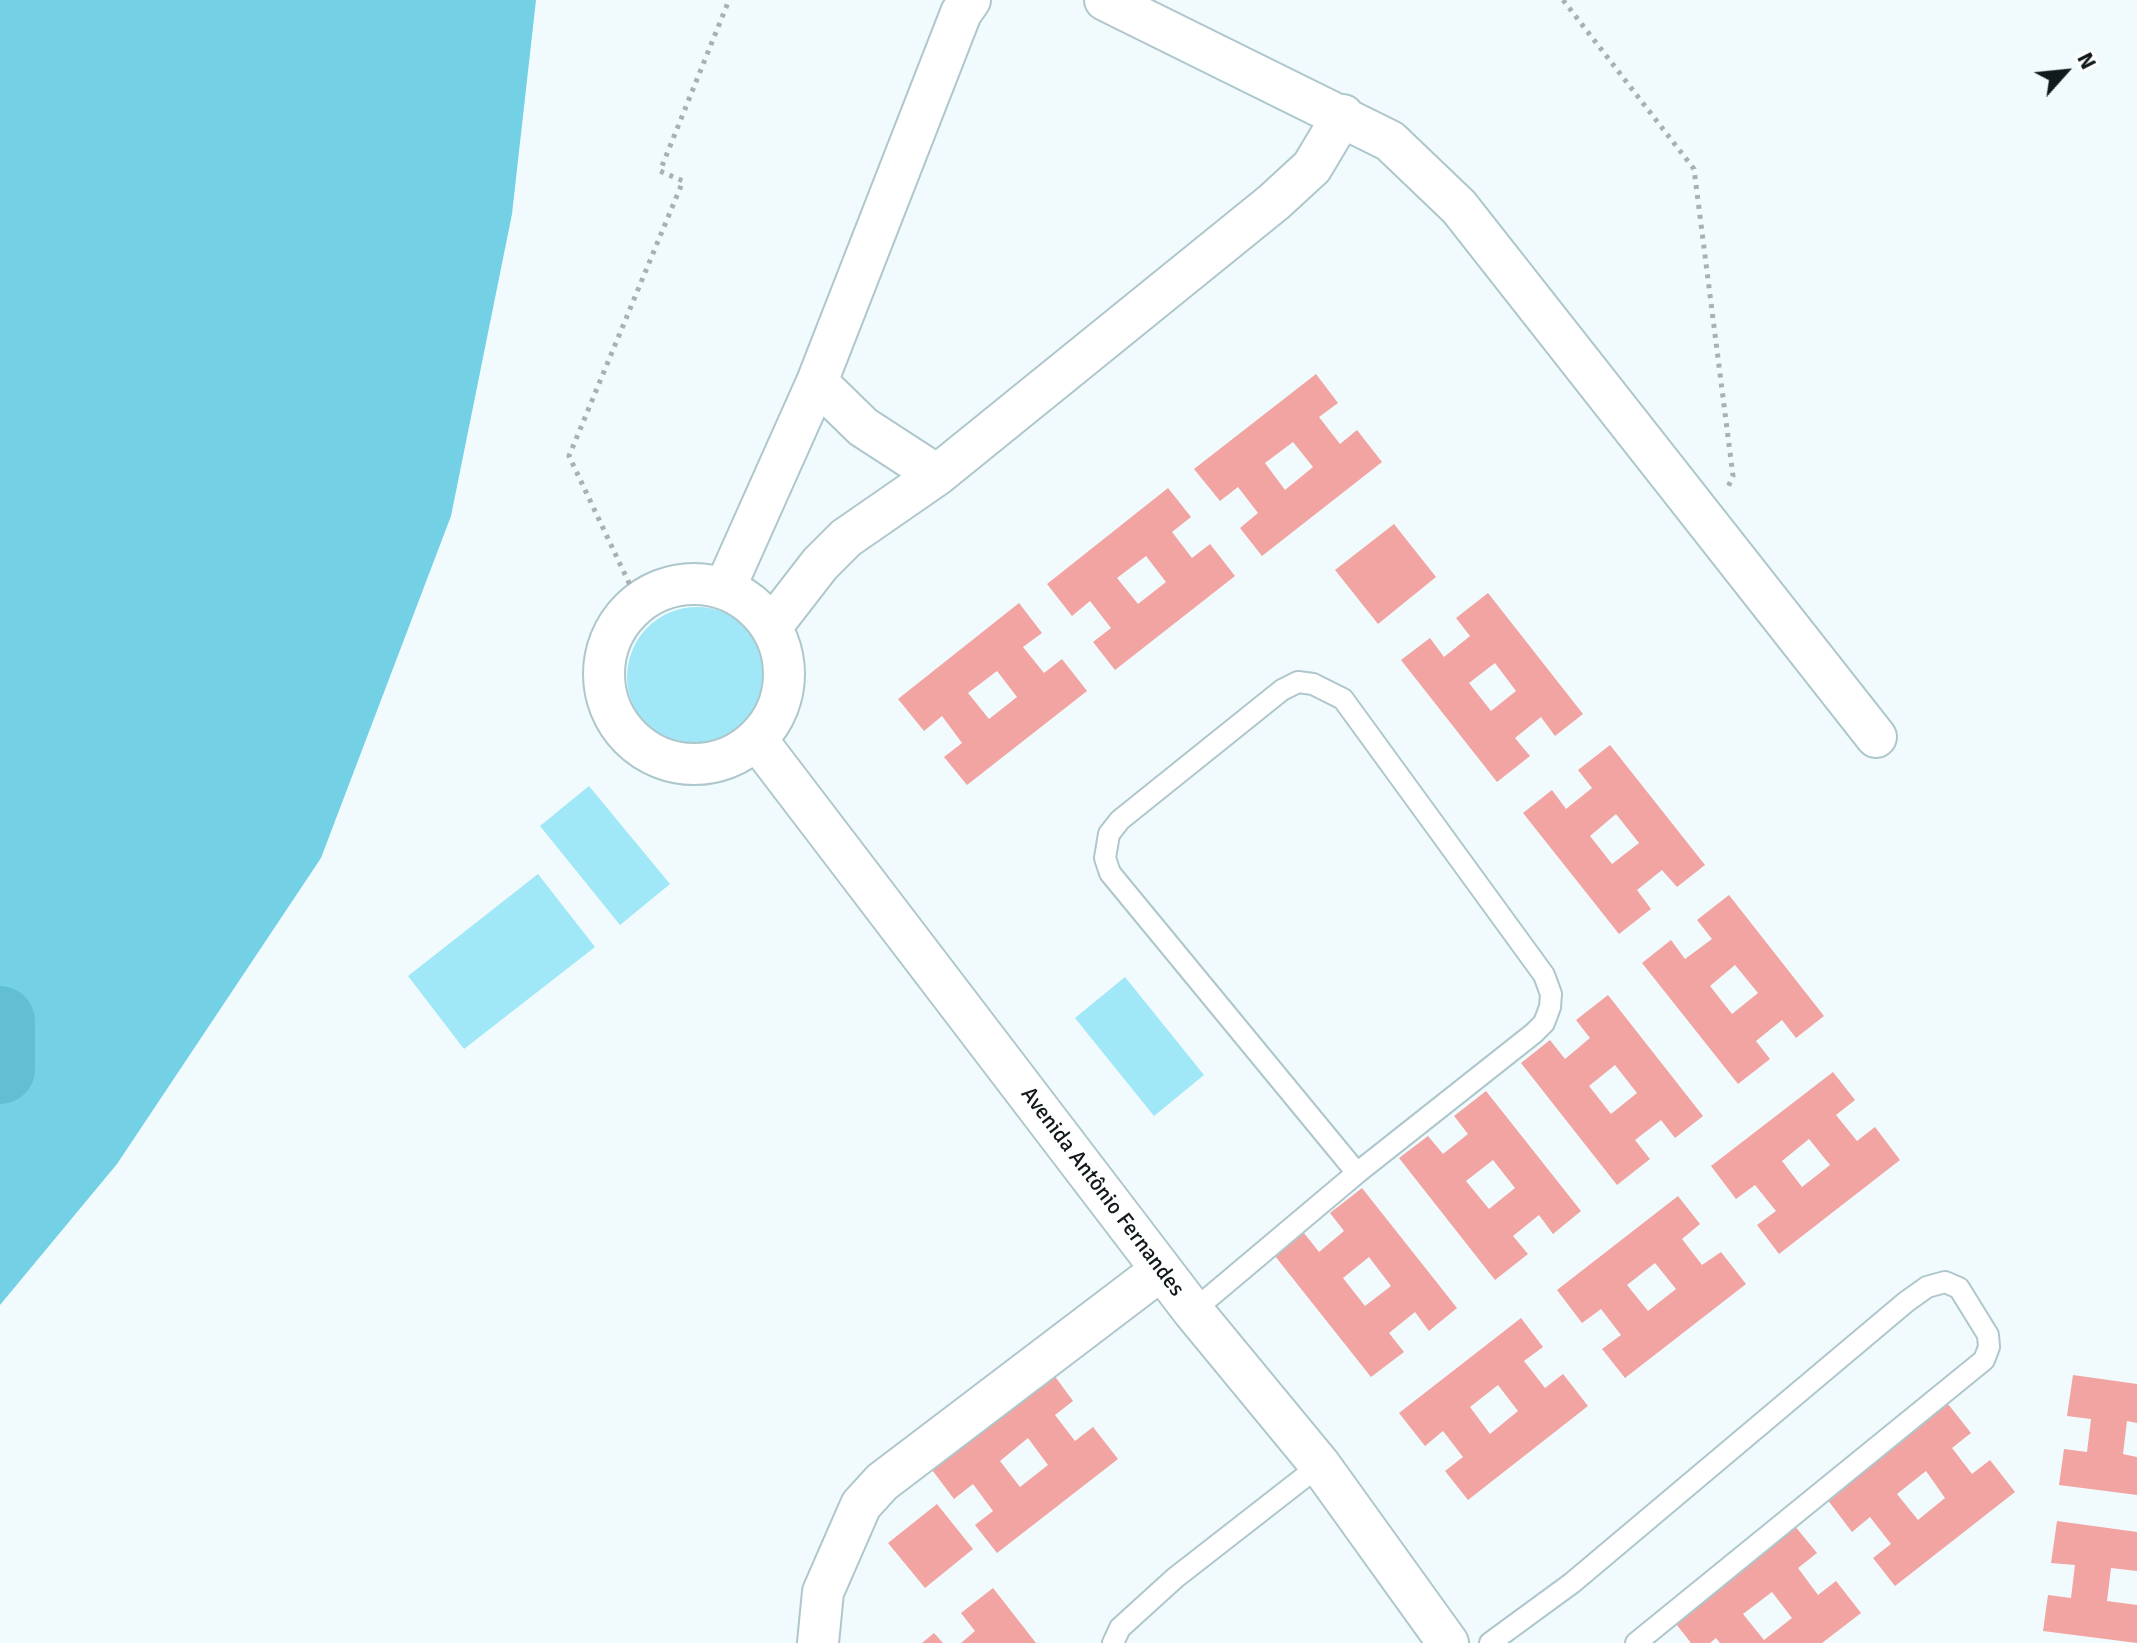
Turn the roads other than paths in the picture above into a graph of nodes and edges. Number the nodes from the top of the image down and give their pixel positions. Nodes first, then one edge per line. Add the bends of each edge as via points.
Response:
1 (970, 0) edge
2 (1105, 0) edge
3 (1343, 115) junction
4 (817, 382) junction
5 (937, 475) junction
6 (725, 588) junction
7 (772, 626) junction
8 (1876, 737) dead end
9 (757, 740) junction
10 (1357, 1173) junction
11 (1161, 1270) junction
12 (1193, 1311) junction
13 (1320, 1465) junction
14 (818, 1643) edge
15 (1113, 1643) edge
16 (1448, 1643) edge
17 (1490, 1643) edge
18 (1636, 1643) edge

1 - 4 street
2 - 3 street
3 - 5 street via 1312,167 1274,202
3 - 8 street via 1390,141 1459,207
4 - 5 street via 863,427
4 - 6 street
5 - 7 street via 846,538
6 - 7 street via 751,603
6 - 9 street via 695,583 665,587 638,602 618,624 606,651 603,680 610,708 625,733 648,753 676,763 705,764 733,757
7 - 9 street via 783,655 784,686 775,715
9 - 11 street, Avenida Antônio Fernandes
10 - 10 lane via 1534,1033 1544,1023 1551,994 1525,946 1343,699 1298,682 1120,820 1109,834 1105,858 1110,873
10 - 12 lane
11 - 12 street, Avenida Antônio Fernandes
11 - 14 street via 882,1482 861,1505 823,1592
12 - 13 street, Avenida Antônio Fernandes
13 - 15 lane via 1175,1578 1120,1628
13 - 16 street, Avenida Antônio Fernandes
17 - 18 lane via 1572,1583 1906,1302 1945,1282 1959,1288 1988,1335 1984,1360

